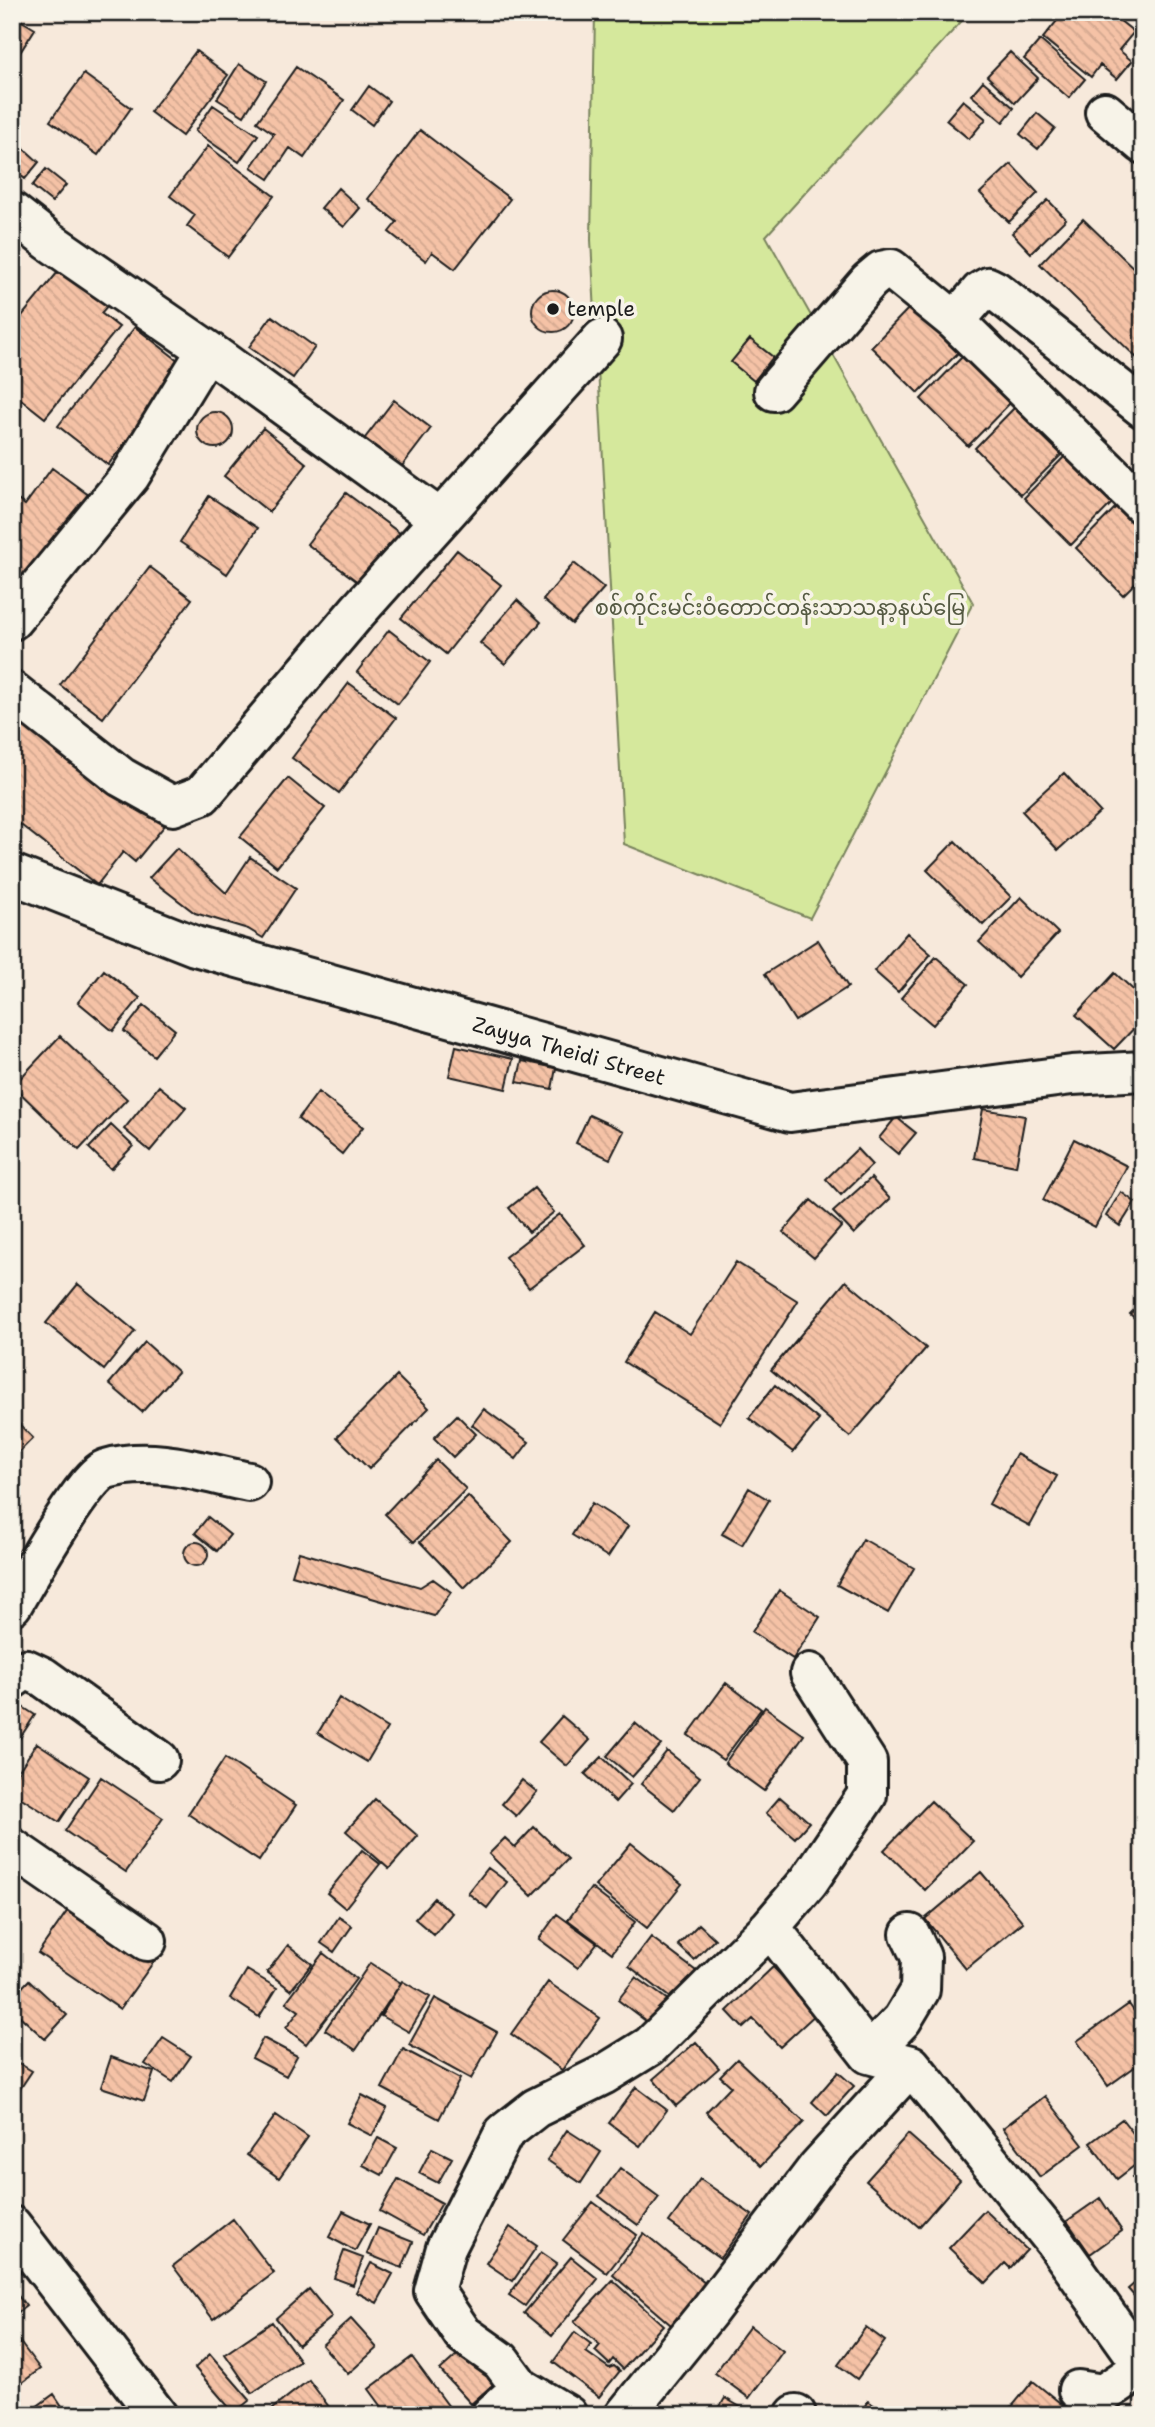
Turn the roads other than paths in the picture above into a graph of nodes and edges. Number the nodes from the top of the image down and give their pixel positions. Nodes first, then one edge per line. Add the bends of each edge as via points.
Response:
1 (1105, 112) dead end
2 (1143, 144) edge
3 (12, 212) edge
4 (955, 321) junction
5 (603, 339) dead end
6 (207, 350) junction
7 (774, 391) dead end
8 (1143, 408) edge
9 (1143, 505) edge
10 (440, 519) junction
11 (12, 620) edge
12 (12, 691) edge
13 (12, 874) edge
14 (1143, 1071) edge
15 (249, 1482) dead end
16 (12, 1605) edge
17 (810, 1673) dead end
18 (12, 1679) edge
19 (159, 1760) dead end
20 (17, 1862) edge
21 (771, 1927) junction
22 (910, 1934) dead end
23 (147, 1941) dead end
24 (869, 2054) junction
25 (911, 2065) junction
26 (12, 2226) edge
27 (1143, 2366) edge
28 (521, 2388) junction
29 (1078, 2390) dead end
30 (157, 2415) edge
31 (491, 2415) edge
32 (567, 2415) edge
33 (625, 2415) edge

1 - 2 street
3 - 6 street
4 - 7 street via 891,269 881,271
4 - 8 street via 988,287
4 - 9 street
5 - 10 street
6 - 10 street
6 - 11 street via 130,475
10 - 12 street via 202,795 173,806 121,777
13 - 14 street, Zayya Theidi Street via 195,946 790,1112 1072,1075
15 - 16 street via 147,1462 103,1469 58,1528
17 - 21 street via 867,1762 867,1796
18 - 19 street via 26,1669 43,1677
20 - 23 street
21 - 24 street
21 - 28 street via 650,2046 536,2108 504,2133 446,2248 434,2291 463,2333 501,2361
22 - 24 street via 921,1957 920,1990 902,2020
24 - 25 street
25 - 27 street via 1055,2242
25 - 33 street via 818,2167
26 - 30 street
27 - 29 street via 1103,2393
28 - 31 street
28 - 32 street

